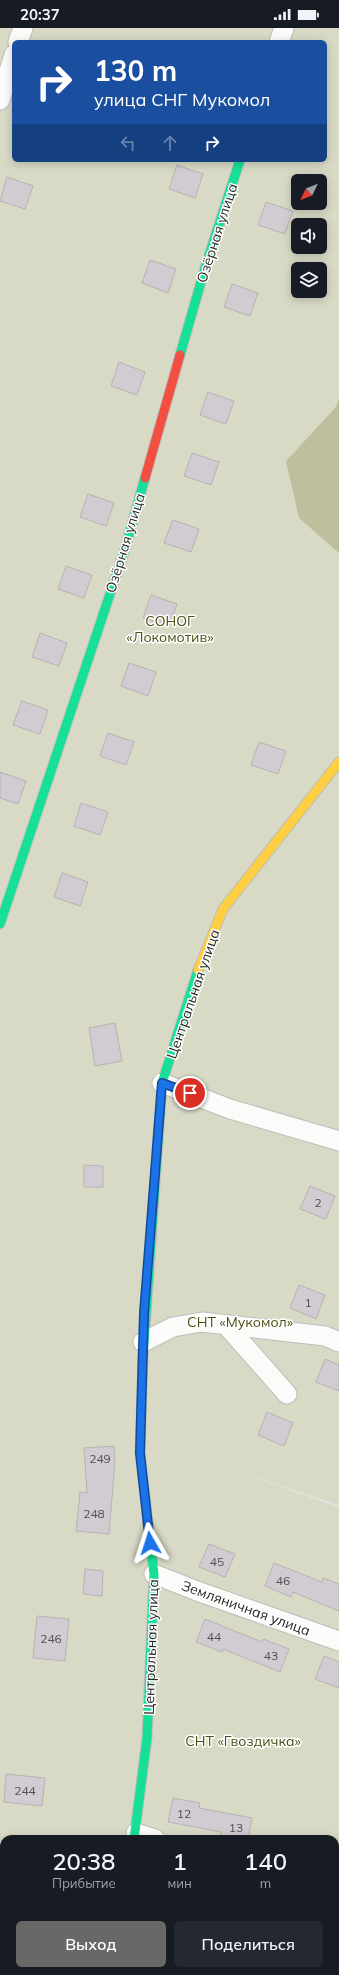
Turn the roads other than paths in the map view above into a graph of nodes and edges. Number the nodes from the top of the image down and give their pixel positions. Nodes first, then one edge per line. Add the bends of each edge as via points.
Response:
1 (22, 28) edge
2 (284, 28) edge
3 (19, 40) edge
4 (280, 40) edge
5 (12, 61) edge
6 (0, 100) edge
7 (239, 162) edge
8 (339, 762) edge
9 (0, 924) edge
10 (162, 1083) junction
11 (339, 1141) edge
12 (226, 1325) junction
13 (143, 1342) junction
14 (339, 1342) edge
15 (287, 1394) dead end
16 (154, 1574) junction
17 (339, 1641) edge
18 (135, 1835) edge

1 - 3 street
2 - 4 street
5 - 6 street
7 - 9 street, Озёрная улица via 205,268 125,549
8 - 10 street, Центральная улица via 223,909 199,966
10 - 11 street via 230,1109
10 - 13 street, Центральная улица
12 - 13 street via 202,1322 173,1327
12 - 14 street via 325,1336
12 - 15 street
13 - 16 street, Центральная улица via 140,1453
16 - 17 street, Земляничная улица
16 - 18 street, Центральная улица via 148,1738

